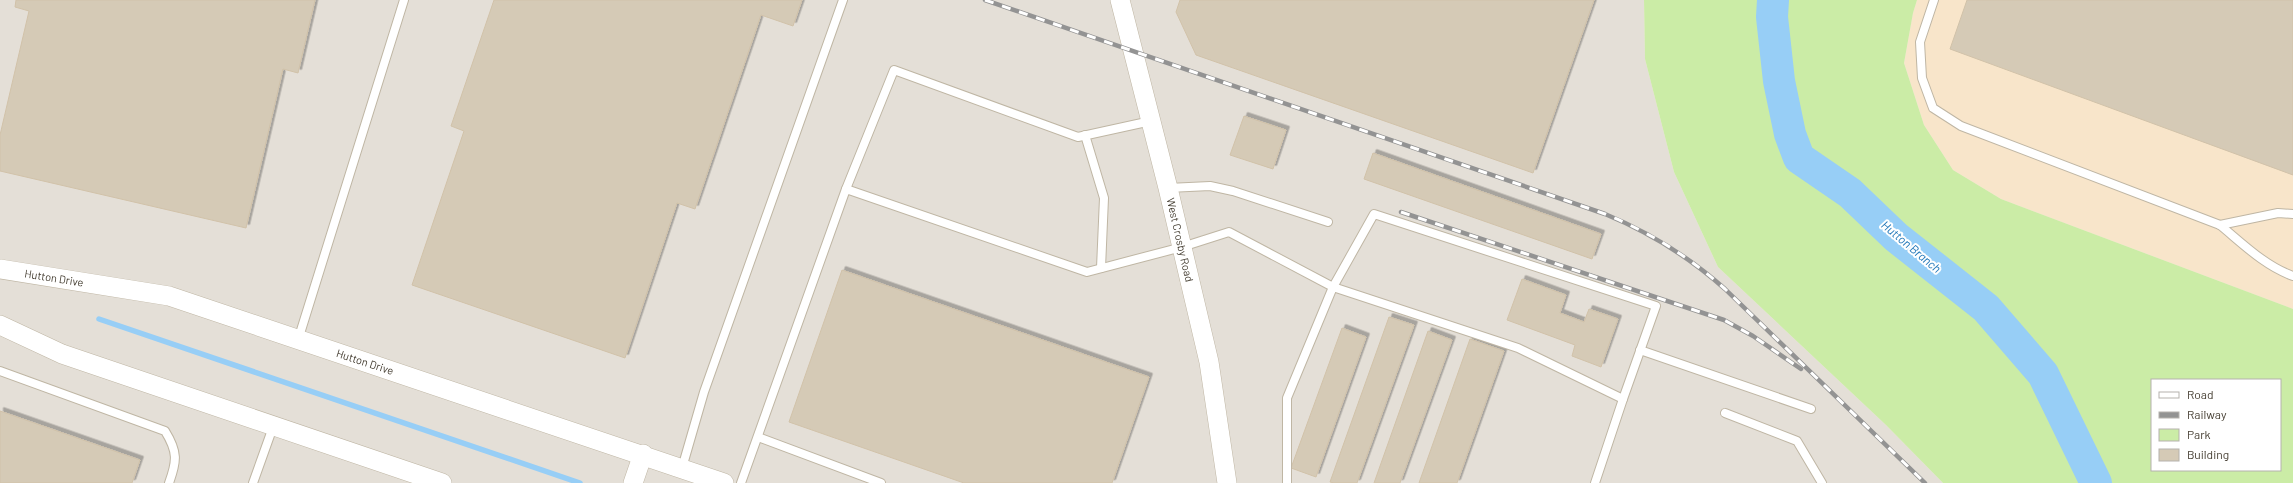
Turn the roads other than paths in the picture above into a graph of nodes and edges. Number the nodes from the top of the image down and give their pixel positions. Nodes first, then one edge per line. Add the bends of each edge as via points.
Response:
1 (404, 0) edge
2 (843, 0) edge
3 (1934, 0) edge
4 (1123, 1) edge
5 (1151, 121) junction
6 (1085, 135) junction
7 (1168, 188) junction
8 (846, 189) junction
9 (2293, 214) edge
10 (1328, 222) dead end
11 (2220, 225) junction
12 (1182, 247) junction
13 (1101, 268) junction
14 (0, 269) edge
15 (2293, 276) edge
16 (1334, 288) junction
17 (0, 325) edge
18 (298, 340) junction
19 (1640, 350) junction
20 (0, 371) edge
21 (1623, 399) junction
22 (1811, 409) dead end
23 (1725, 413) dead end
24 (273, 427) junction
25 (758, 437) junction
26 (643, 454) junction
27 (682, 468) junction
28 (169, 483) edge
29 (253, 483) edge
30 (442, 483) edge
31 (633, 483) edge
32 (724, 483) edge
33 (742, 483) edge
34 (881, 483) edge
35 (1227, 483) edge
36 (1286, 483) edge
37 (1595, 483) edge
38 (1822, 483) edge

1 - 18 lane
2 - 27 lane via 704,392
3 - 11 lane via 1920,42 1922,78 1933,108 1961,126
4 - 5 street, West Crosby Road
5 - 6 lane
5 - 7 street, West Crosby Road
6 - 8 lane via 1078,137 894,70
6 - 13 lane via 1104,198
7 - 10 lane via 1210,186
7 - 12 street, West Crosby Road
8 - 13 lane via 1087,272
8 - 25 lane
9 - 11 lane via 2278,213
11 - 15 lane via 2253,253 2282,272
12 - 13 lane
12 - 16 lane via 1229,232
12 - 35 street, West Crosby Road via 1209,362
14 - 18 street, Hutton Drive via 169,296
16 - 19 lane via 1374,214 1656,306
16 - 21 lane via 1518,348
16 - 36 lane via 1287,398
17 - 24 street via 62,354
18 - 26 street, Hutton Drive
19 - 21 lane
19 - 22 lane
20 - 28 lane via 165,432 173,445 176,464
21 - 37 lane
23 - 38 lane via 1797,442
24 - 29 lane
24 - 30 street
25 - 33 lane
25 - 34 lane
26 - 27 street, Hutton Drive
26 - 31 street
27 - 32 street, Hutton Drive

